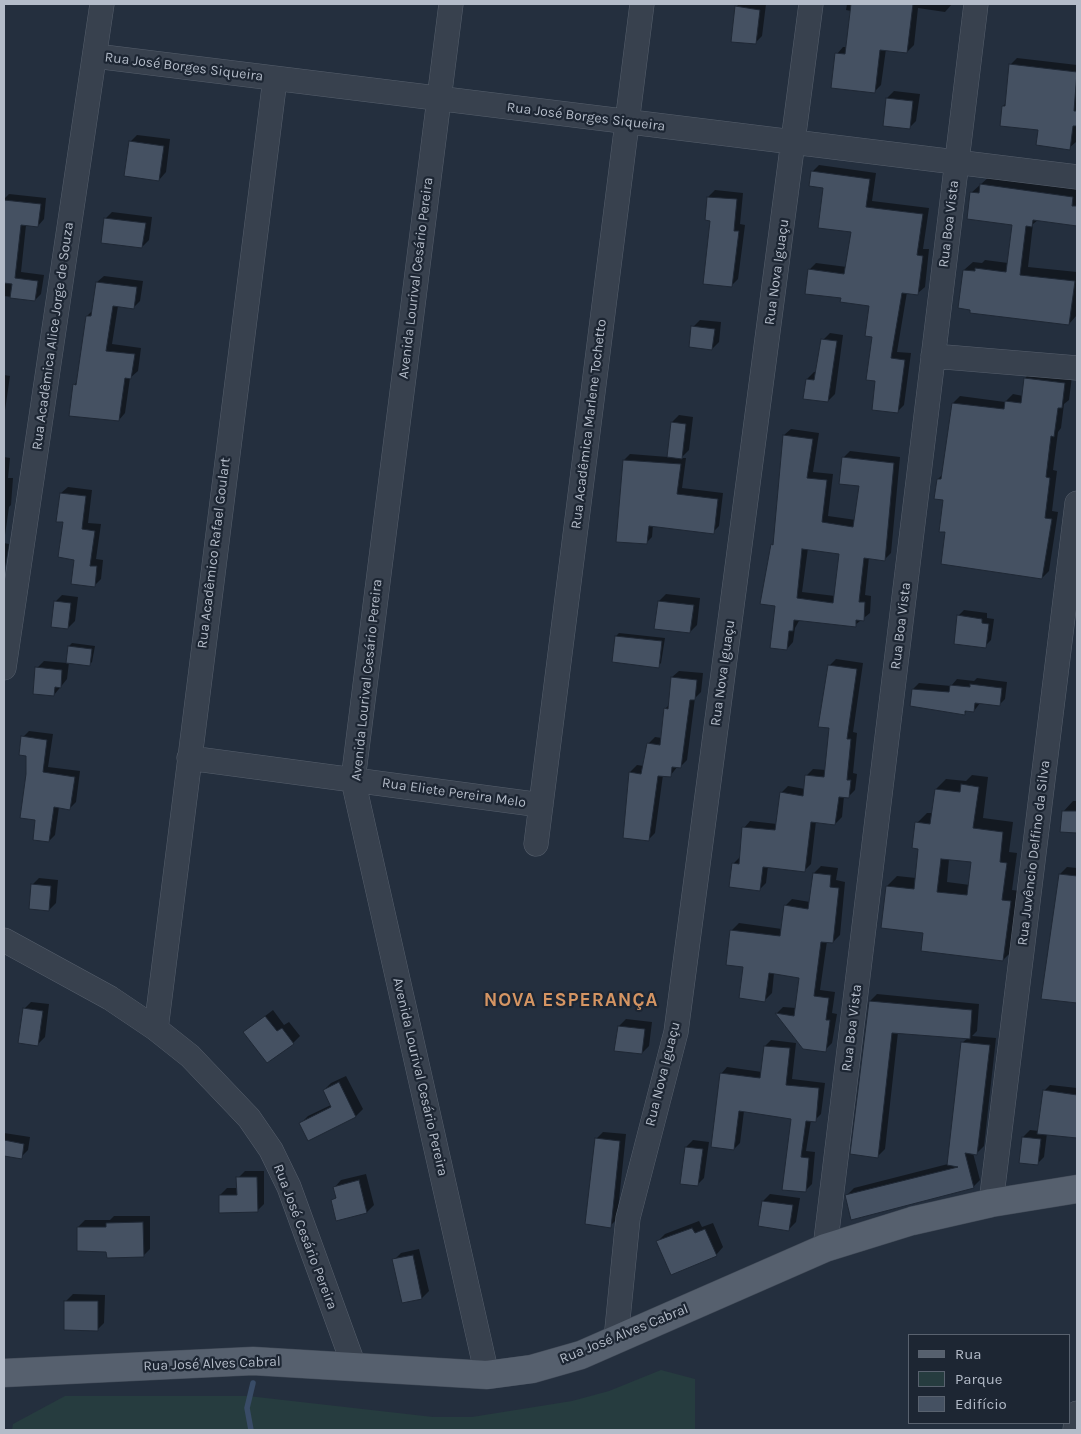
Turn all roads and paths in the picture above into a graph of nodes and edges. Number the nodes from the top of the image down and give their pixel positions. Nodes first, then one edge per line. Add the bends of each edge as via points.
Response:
1 (102, 4) edge
2 (451, 4) edge
3 (642, 4) edge
4 (811, 4) edge
5 (976, 4) edge
6 (95, 56) junction
7 (275, 79) junction
8 (439, 99) junction
9 (628, 122) junction
10 (794, 142) junction
11 (957, 162) junction
12 (1077, 177) edge
13 (933, 356) junction
14 (1077, 368) edge
15 (1077, 503) edge
16 (4, 668) edge
17 (188, 758) junction
18 (353, 780) junction
19 (541, 805) junction
20 (536, 844) dead end
21 (4, 940) edge
22 (156, 1029) junction
23 (1077, 1189) edge
24 (992, 1204) junction
25 (825, 1248) junction
26 (616, 1339) junction
27 (354, 1366) junction
28 (4, 1373) edge
29 (487, 1375) junction
30 (1077, 1413) edge
31 (1075, 1430) edge

1 - 6 street, Rua Acadêmica Alice Jorge de Souza
2 - 8 street, Avenida Lourival Cesário Pereira
3 - 9 street, Rua Acadêmica Marlene Tochetto
4 - 10 street, Rua Nova Iguaçu
5 - 11 street, Rua Boa Vista
6 - 7 street, Rua José Borges Siqueira
6 - 16 street, Rua Acadêmica Alice Jorge de Souza
7 - 8 street, Rua José Borges Siqueira
7 - 17 street, Rua Acadêmico Rafael Goulart
8 - 9 street, Rua José Borges Siqueira
8 - 18 street, Avenida Lourival Cesário Pereira
9 - 10 street, Rua José Borges Siqueira
9 - 19 street, Rua Acadêmica Marlene Tochetto
10 - 11 street, Rua José Borges Siqueira
10 - 26 street, Rua Nova Iguaçu via 676,1032 628,1218
11 - 12 street, Rua José Borges Siqueira
11 - 13 street, Rua Boa Vista
13 - 14 street
13 - 25 street, Rua Boa Vista
15 - 24 street, Rua Juvêncio Delfino da Silva
17 - 18 street, Rua Eliete Pereira Melo
17 - 22 street, Rua Acadêmico Rafael Goulart
18 - 19 street, Rua Eliete Pereira Melo
18 - 29 street, Avenida Lourival Cesário Pereira
19 - 20 street, Rua Acadêmica Marlene Tochetto
21 - 22 street, Rua José Cesário Pereira via 110,998
22 - 27 street, Rua José Cesário Pereira via 220,1086 249,1118 270,1150 289,1187
23 - 24 main road, Rua José Alves Cabral
24 - 25 main road, Rua José Alves Cabral via 912,1221
25 - 26 main road, Rua José Alves Cabral
26 - 29 main road, Rua José Alves Cabral via 580,1355 532,1369
27 - 28 main road, Rua José Alves Cabral via 253,1361
27 - 29 main road, Rua José Alves Cabral
30 - 31 street

